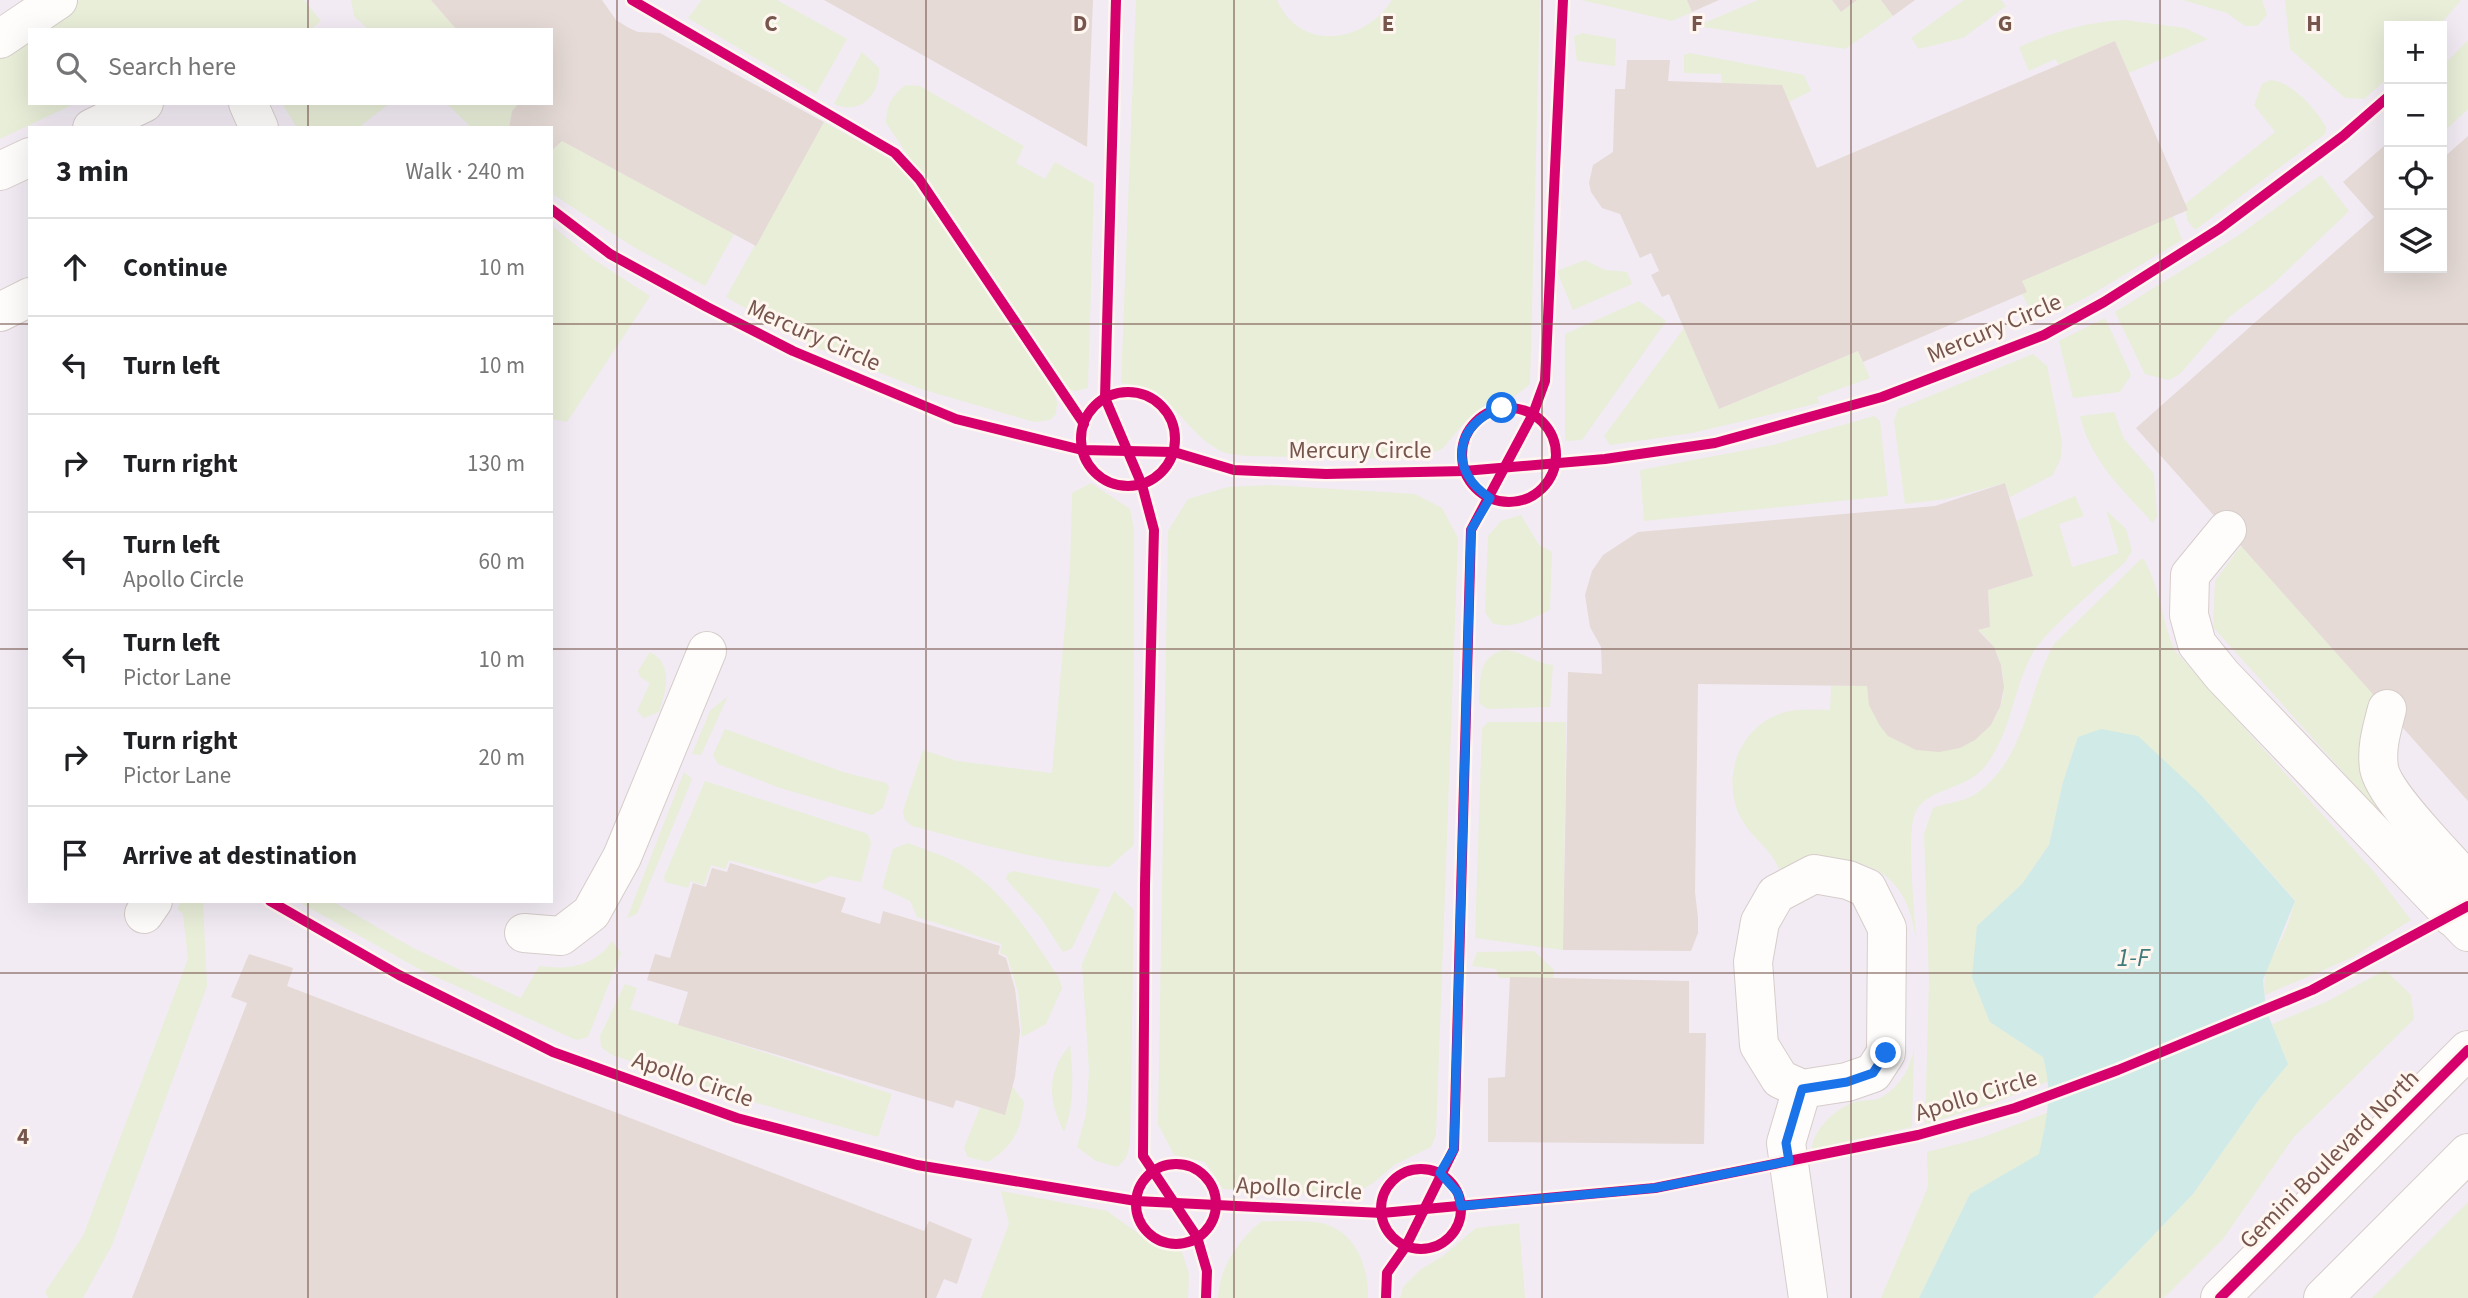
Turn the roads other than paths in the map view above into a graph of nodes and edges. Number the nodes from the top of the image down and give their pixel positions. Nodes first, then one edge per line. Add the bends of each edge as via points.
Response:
1 (58, 0) edge
2 (0, 39) edge
3 (140, 105) edge
4 (249, 105) edge
5 (96, 126) edge
6 (258, 126) edge
7 (28, 158) edge
8 (0, 171) edge
9 (28, 298) edge
10 (0, 312) edge
11 (2227, 530) dead end
12 (707, 651) dead end
13 (2387, 709) dead end
14 (2460, 924) edge
15 (524, 933) dead end
16 (2468, 1051) edge
17 (1802, 1089) junction
18 (2468, 1153) edge
19 (1808, 1298) edge
20 (2220, 1298) edge
21 (2323, 1298) edge

1 - 2 street
3 - 5 street
4 - 6 street
7 - 8 street
9 - 10 street
11 - 14 street via 2190,575 2189,615 2197,644
12 - 15 street via 622,856 591,913 561,936
13 - 14 street via 2378,744 2379,770 2397,800 2465,879
16 - 20 street, Gemini Boulevard North
17 - 17 street via 1873,1073 1886,1053 1887,928 1867,888 1814,874 1776,894 1760,922 1753,962 1759,1045 1780,1079
17 - 19 street via 1786,1143
18 - 21 street

